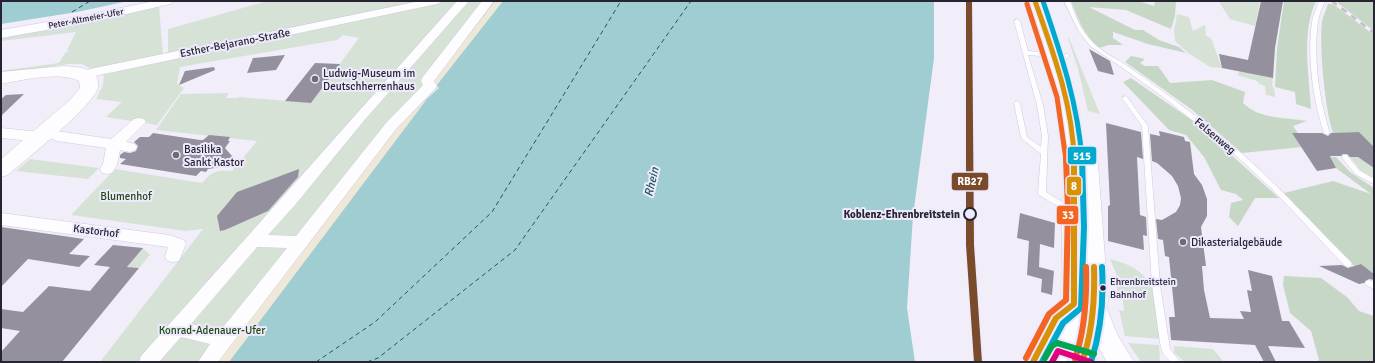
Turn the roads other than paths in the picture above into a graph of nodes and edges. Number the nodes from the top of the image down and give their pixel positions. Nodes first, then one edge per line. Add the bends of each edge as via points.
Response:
1 (170, 1) edge
2 (437, 1) edge
3 (462, 1) edge
4 (488, 1) edge
5 (1035, 1) edge
6 (1046, 1) edge
7 (1067, 1) edge
8 (1322, 1) edge
9 (452, 13) junction
10 (475, 17) junction
11 (1017, 21) dead end
12 (1, 34) edge
13 (1026, 53) junction
14 (1060, 56) junction
15 (87, 74) junction
16 (1, 78) edge
17 (1125, 98) dead end
18 (1017, 103) dead end
19 (141, 126) dead end
20 (1, 133) edge
21 (1328, 133) dead end
22 (48, 136) junction
23 (114, 144) junction
24 (130, 147) dead end
25 (1044, 153) junction
26 (1345, 156) dead end
27 (107, 169) dead end
28 (1, 170) edge
29 (1374, 182) edge
30 (1074, 213) junction
31 (1, 218) edge
32 (252, 241) junction
33 (301, 242) junction
34 (173, 256) dead end
35 (1348, 264) dead end
36 (1084, 306) junction
37 (177, 328) junction
38 (225, 340) junction
39 (1072, 360) edge
40 (148, 362) edge
41 (208, 362) edge
42 (1033, 362) edge
43 (1121, 362) edge
44 (1176, 362) edge

1 - 12 street, Peter-Altmeier-Ufer
2 - 15 street, Esther-Bejarano-Straße
3 - 9 street
4 - 10 street
5 - 14 main road
6 - 14 main road
7 - 35 lane, Felsenweg via 1088,43 1126,67 1205,126 1264,177
8 - 21 lane via 1315,21 1315,51 1322,119
9 - 10 street
9 - 32 street via 357,120 290,201
10 - 33 street via 427,81 430,86 391,126
11 - 13 lane
13 - 14 lane
13 - 25 lane via 1040,105 1045,136
14 - 30 main road via 1073,142
14 - 36 main road via 1082,117 1094,272
15 - 16 street via 68,70
15 - 22 street via 87,93
17 - 44 lane via 1145,126 1156,285 1166,351
18 - 25 lane via 1024,138
19 - 23 street
20 - 22 street
22 - 23 street
22 - 28 street
23 - 24 street
23 - 27 street
25 - 30 lane via 1042,193
26 - 29 lane via 1357,172
30 - 36 main road
31 - 34 street, Kastorhof via 169,241 178,244
32 - 33 street
32 - 37 street
33 - 38 street
36 - 39 main road via 1091,335
36 - 42 lane via 1062,312 1056,318
36 - 43 street
37 - 38 street
37 - 40 street
38 - 41 street

